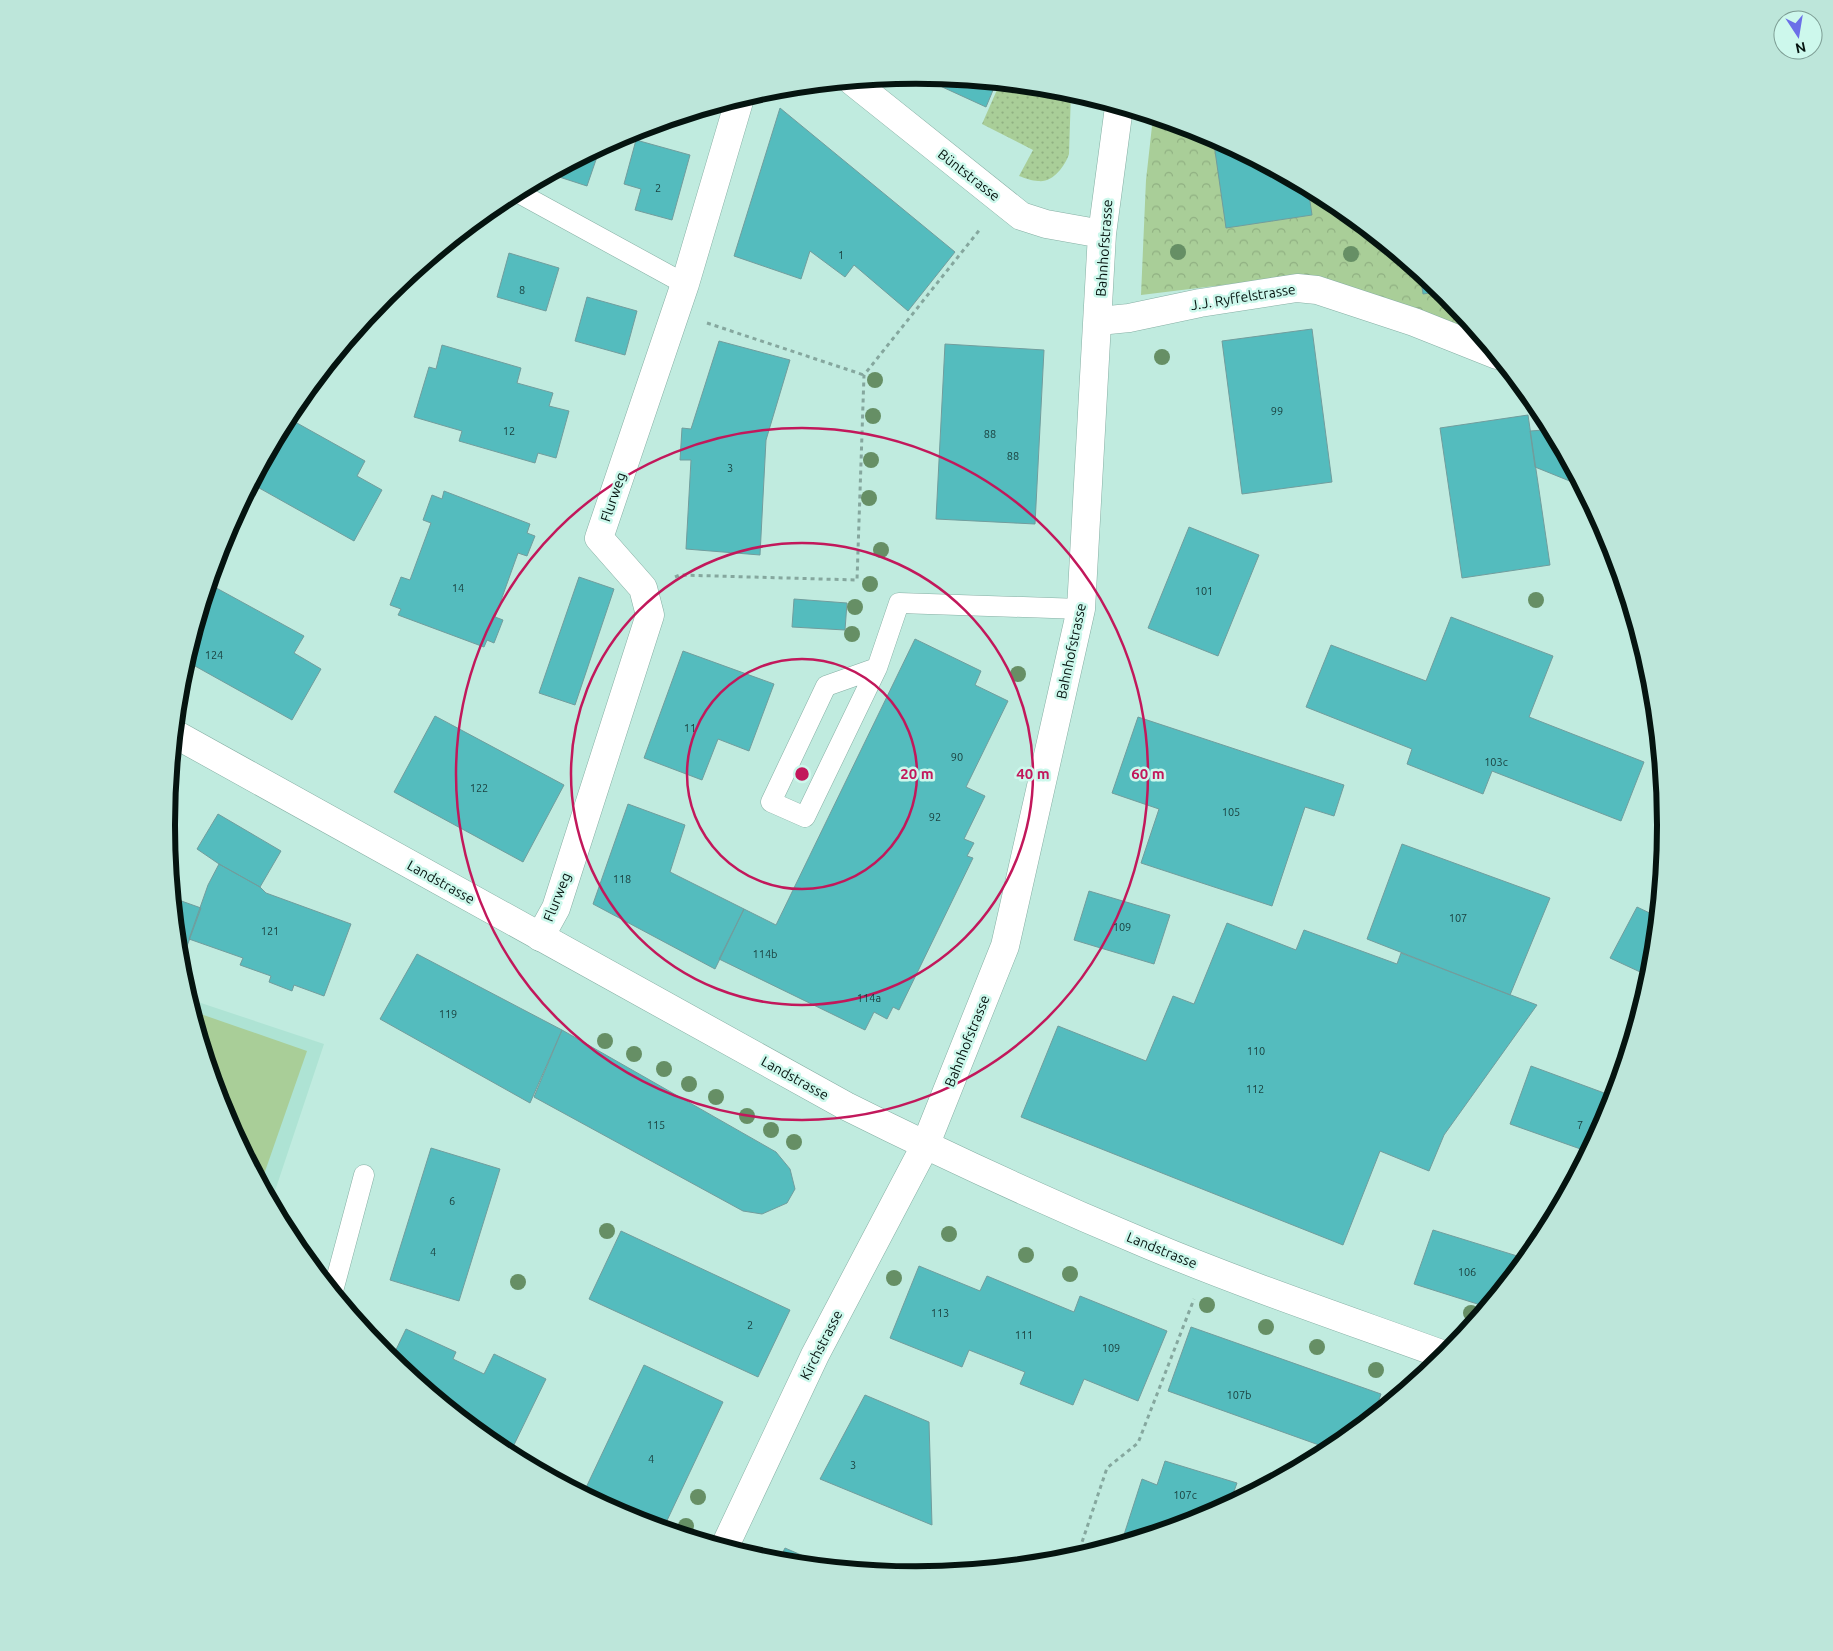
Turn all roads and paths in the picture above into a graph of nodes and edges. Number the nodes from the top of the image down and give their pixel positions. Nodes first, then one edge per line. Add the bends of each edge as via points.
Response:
1 (858, 86) edge
2 (738, 106) edge
3 (1118, 112) edge
4 (525, 196) edge
5 (986, 222) dead end
6 (1102, 234) junction
7 (685, 284) junction
8 (675, 313) junction
9 (1099, 321) junction
10 (1486, 351) edge
11 (864, 375) junction
12 (643, 588) junction
13 (1081, 609) junction
14 (877, 668) junction
15 (180, 737) edge
16 (540, 937) junction
17 (925, 1146) junction
18 (364, 1175) dead end
19 (335, 1285) edge
20 (1197, 1293) dead end
21 (1438, 1353) edge
22 (727, 1542) edge
23 (1080, 1549) edge

1 - 6 street, Büntstrasse via 1021,216
2 - 7 street, Flurweg
3 - 6 street, Bahnhofstrasse
4 - 7 lane
5 - 11 path
6 - 9 street, Bahnhofstrasse
7 - 8 street, Flurweg
8 - 11 path
8 - 12 street, Flurweg via 599,538
9 - 10 street, J.J. Ryffelstrasse via 1297,288 1317,290 1414,322
9 - 13 street, Bahnhofstrasse
11 - 12 path via 857,580 680,575
12 - 16 street, Flurweg via 650,615 556,908
13 - 14 lane via 899,603
13 - 17 street, Bahnhofstrasse via 1005,946
14 - 14 lane via 826,686 771,802 805,817
15 - 16 street, Landstrasse
16 - 17 street, Landstrasse via 846,1106
17 - 21 street, Landstrasse via 1150,1246
17 - 22 street, Kirchstrasse via 815,1355
18 - 19 lane
20 - 23 path via 1138,1443 1107,1468

